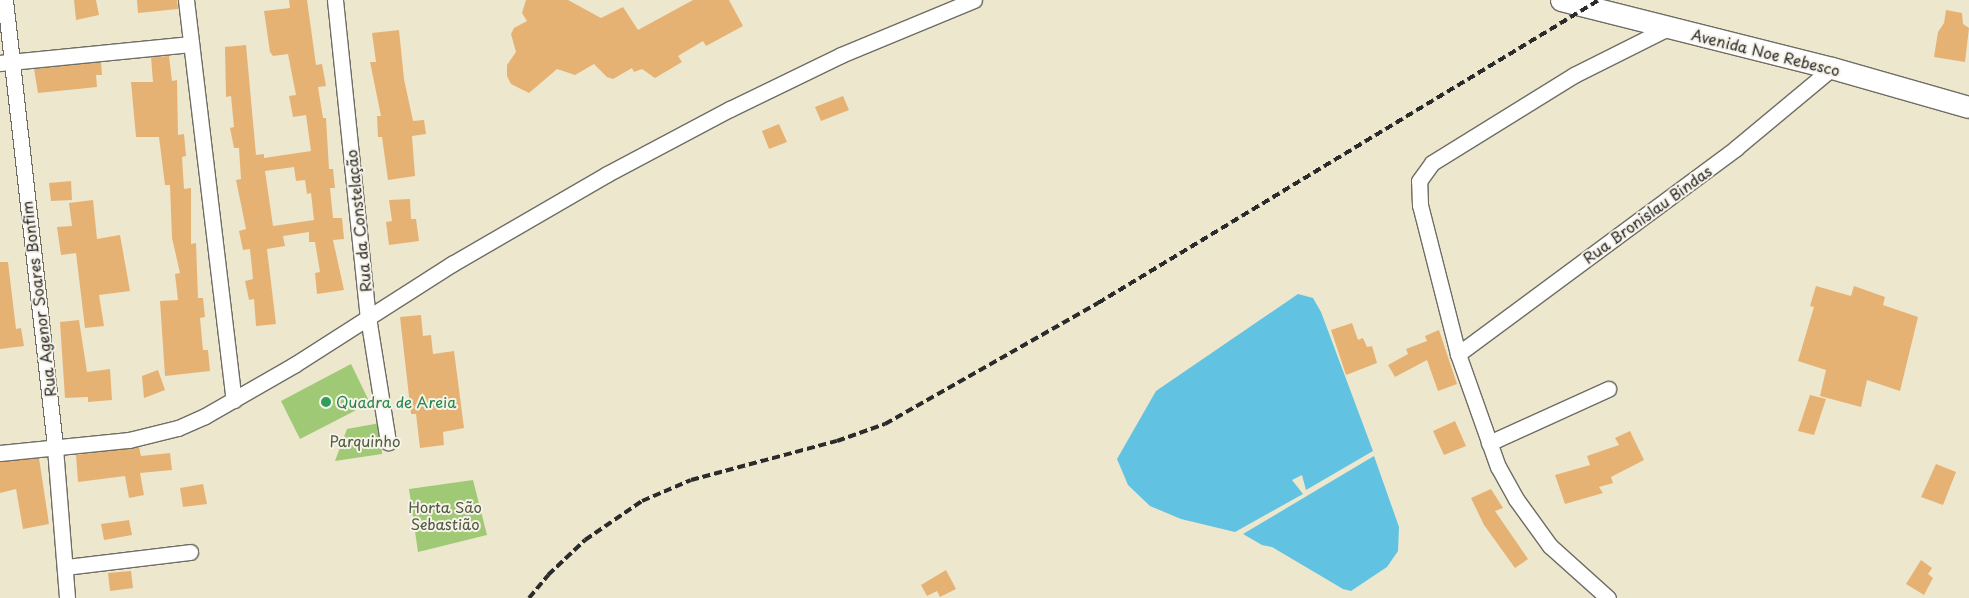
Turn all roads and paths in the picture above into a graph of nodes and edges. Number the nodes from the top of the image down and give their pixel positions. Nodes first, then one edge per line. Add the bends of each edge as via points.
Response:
1 (5, 0) edge
2 (186, 0) edge
3 (335, 0) edge
4 (974, 0) edge
5 (1561, 0) edge
6 (1668, 28) junction
7 (190, 44) junction
8 (6, 62) edge
9 (1832, 68) junction
10 (1969, 107) edge
11 (368, 317) junction
12 (1458, 354) junction
13 (1608, 389) dead end
14 (234, 400) junction
15 (388, 442) dead end
16 (1489, 443) junction
17 (56, 448) junction
18 (0, 453) edge
19 (190, 552) dead end
20 (66, 567) junction
21 (68, 598) edge
22 (1608, 598) edge

1 - 8 street, Rua Agenor Soares Bonfim
2 - 7 street
3 - 11 street, Rua da Constelação
4 - 11 street via 842,55 730,108 607,174
5 - 6 main road, Avenida Noe Rebesco
6 - 9 main road, Avenida Noe Rebesco
6 - 12 street via 1574,75 1432,163 1419,180 1420,205
7 - 8 street
7 - 14 street
8 - 17 street, Rua Agenor Soares Bonfim
9 - 10 main road, Avenida Noe Rebesco
9 - 12 street, Rua Bronislau Bindas via 1736,148
11 - 14 street
11 - 15 street, Rua da Constelação
12 - 16 street
13 - 16 street
14 - 17 street via 178,428 129,440
16 - 22 street via 1516,499 1550,546
17 - 18 street
17 - 20 street, Rua Agenor Soares Bonfim
19 - 20 street
20 - 21 street, Rua Agenor Soares Bonfim

